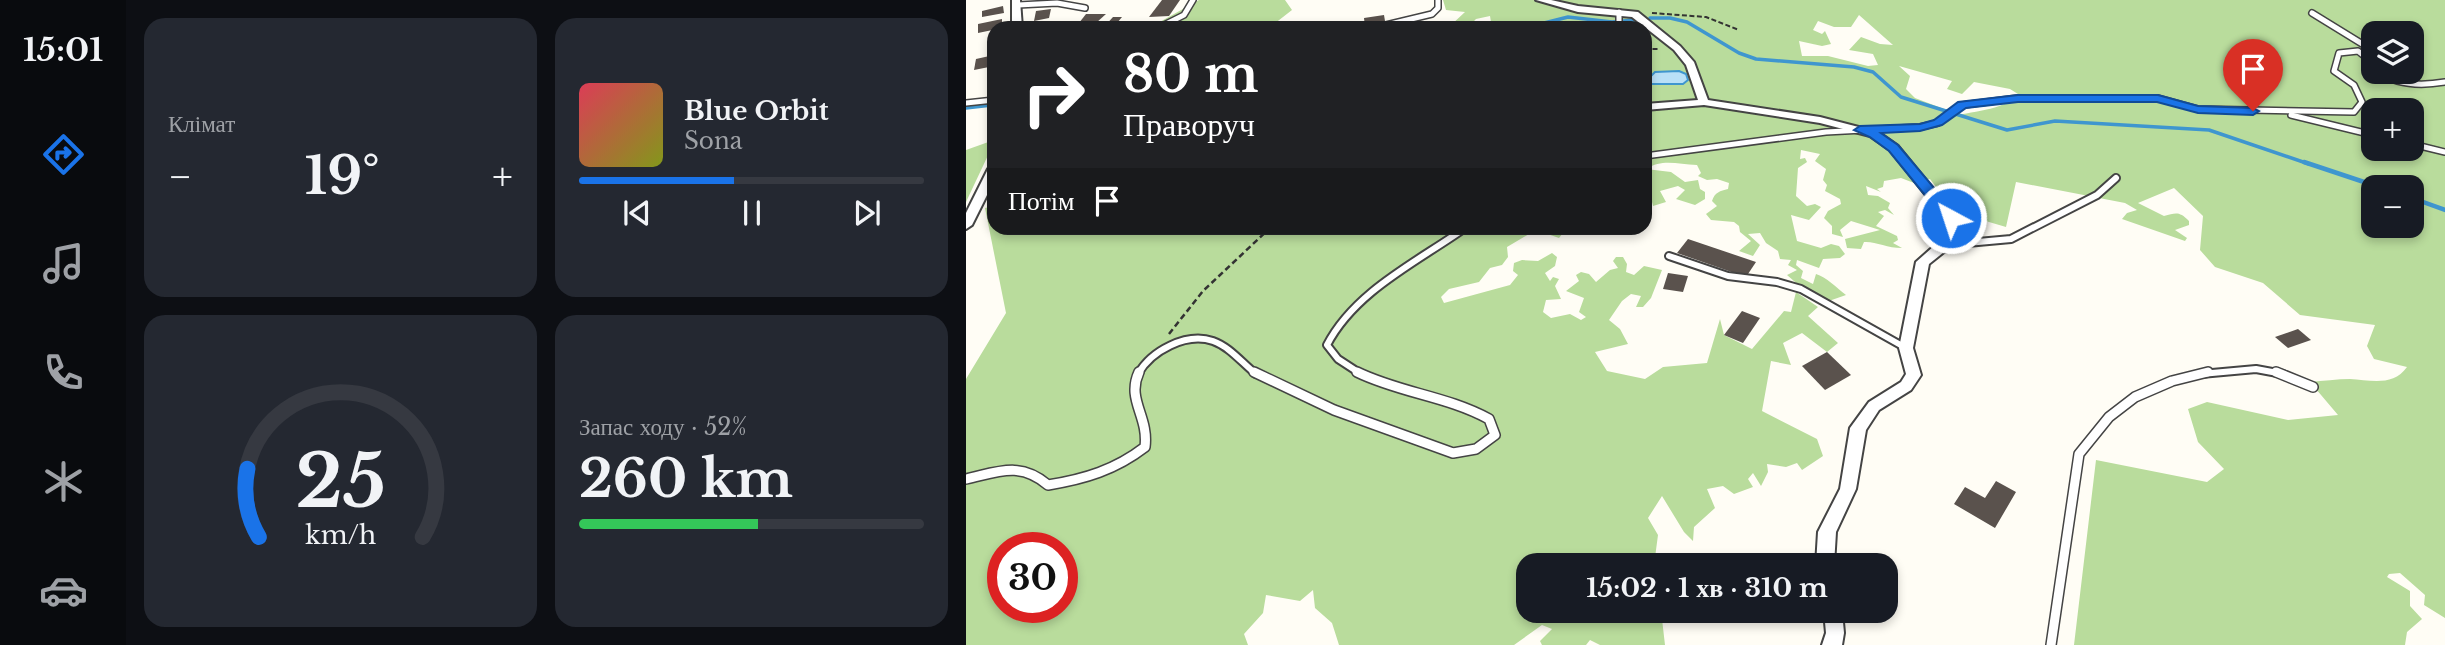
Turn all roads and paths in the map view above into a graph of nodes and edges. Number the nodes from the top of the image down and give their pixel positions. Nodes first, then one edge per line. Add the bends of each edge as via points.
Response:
1 (1193, 0) edge
2 (1438, 0) edge
3 (1540, 0) edge
4 (1017, 2) edge
5 (1086, 8) dead end
6 (1619, 12) junction
7 (2312, 13) dead end
8 (1635, 15) junction
9 (1017, 21) edge
10 (1172, 21) edge
11 (1403, 21) edge
12 (1620, 21) edge
13 (1643, 21) edge
14 (1652, 28) edge
15 (1739, 30) dead end
16 (2361, 43) edge
17 (2361, 53) edge
18 (2424, 82) edge
19 (2445, 82) edge
20 (987, 101) edge
21 (1704, 102) junction
22 (966, 103) edge
23 (1652, 107) edge
24 (2281, 112) junction
25 (1860, 130) junction
26 (2361, 132) edge
27 (2424, 147) edge
28 (2445, 152) edge
29 (1652, 155) edge
30 (2116, 178) dead end
31 (987, 183) edge
32 (966, 225) edge
33 (1263, 235) edge
34 (1455, 235) edge
35 (1956, 244) junction
36 (1670, 256) dead end
37 (1906, 348) junction
38 (1155, 354) junction
39 (2313, 387) dead end
40 (966, 480) edge
41 (1826, 553) edge
42 (1834, 623) edge
43 (1832, 645) edge
44 (2051, 645) edge

1 - 10 lane via 1184,15
2 - 11 lane via 1432,14
3 - 6 street
4 - 5 lane
4 - 9 street
6 - 8 street
6 - 12 lane
7 - 16 lane
8 - 13 street
8 - 15 path via 1697,16
14 - 21 street via 1691,64
17 - 24 lane via 2339,53 2334,71 2354,85 2362,102 2354,112
18 - 19 lane
20 - 22 lane
21 - 23 street
21 - 25 street
24 - 25 lane via 2198,109 2158,99 2068,97 1975,102 1920,127
24 - 26 lane
25 - 29 lane
25 - 35 street via 1894,148 1951,218
27 - 28 lane
30 - 35 lane via 2097,195 2011,239
31 - 32 street
33 - 38 path via 1203,291
34 - 38 lane via 1376,291 1331,332 1327,345 1334,358 1367,377 1464,406 1489,419 1495,435 1483,447 1453,453 1359,421 1258,376 1219,342 1196,340
35 - 37 street via 1939,249 1923,262
36 - 37 lane via 1728,276 1801,289
37 - 41 street via 1914,375 1906,386 1874,407 1858,428 1847,489 1827,533
38 - 40 lane via 1136,378 1136,407 1147,431 1144,447 1125,464 1104,474 1048,485 1034,473 1006,470
39 - 44 lane via 2281,373 2256,369 2213,371 2135,397 2109,417 2079,454
42 - 43 street

